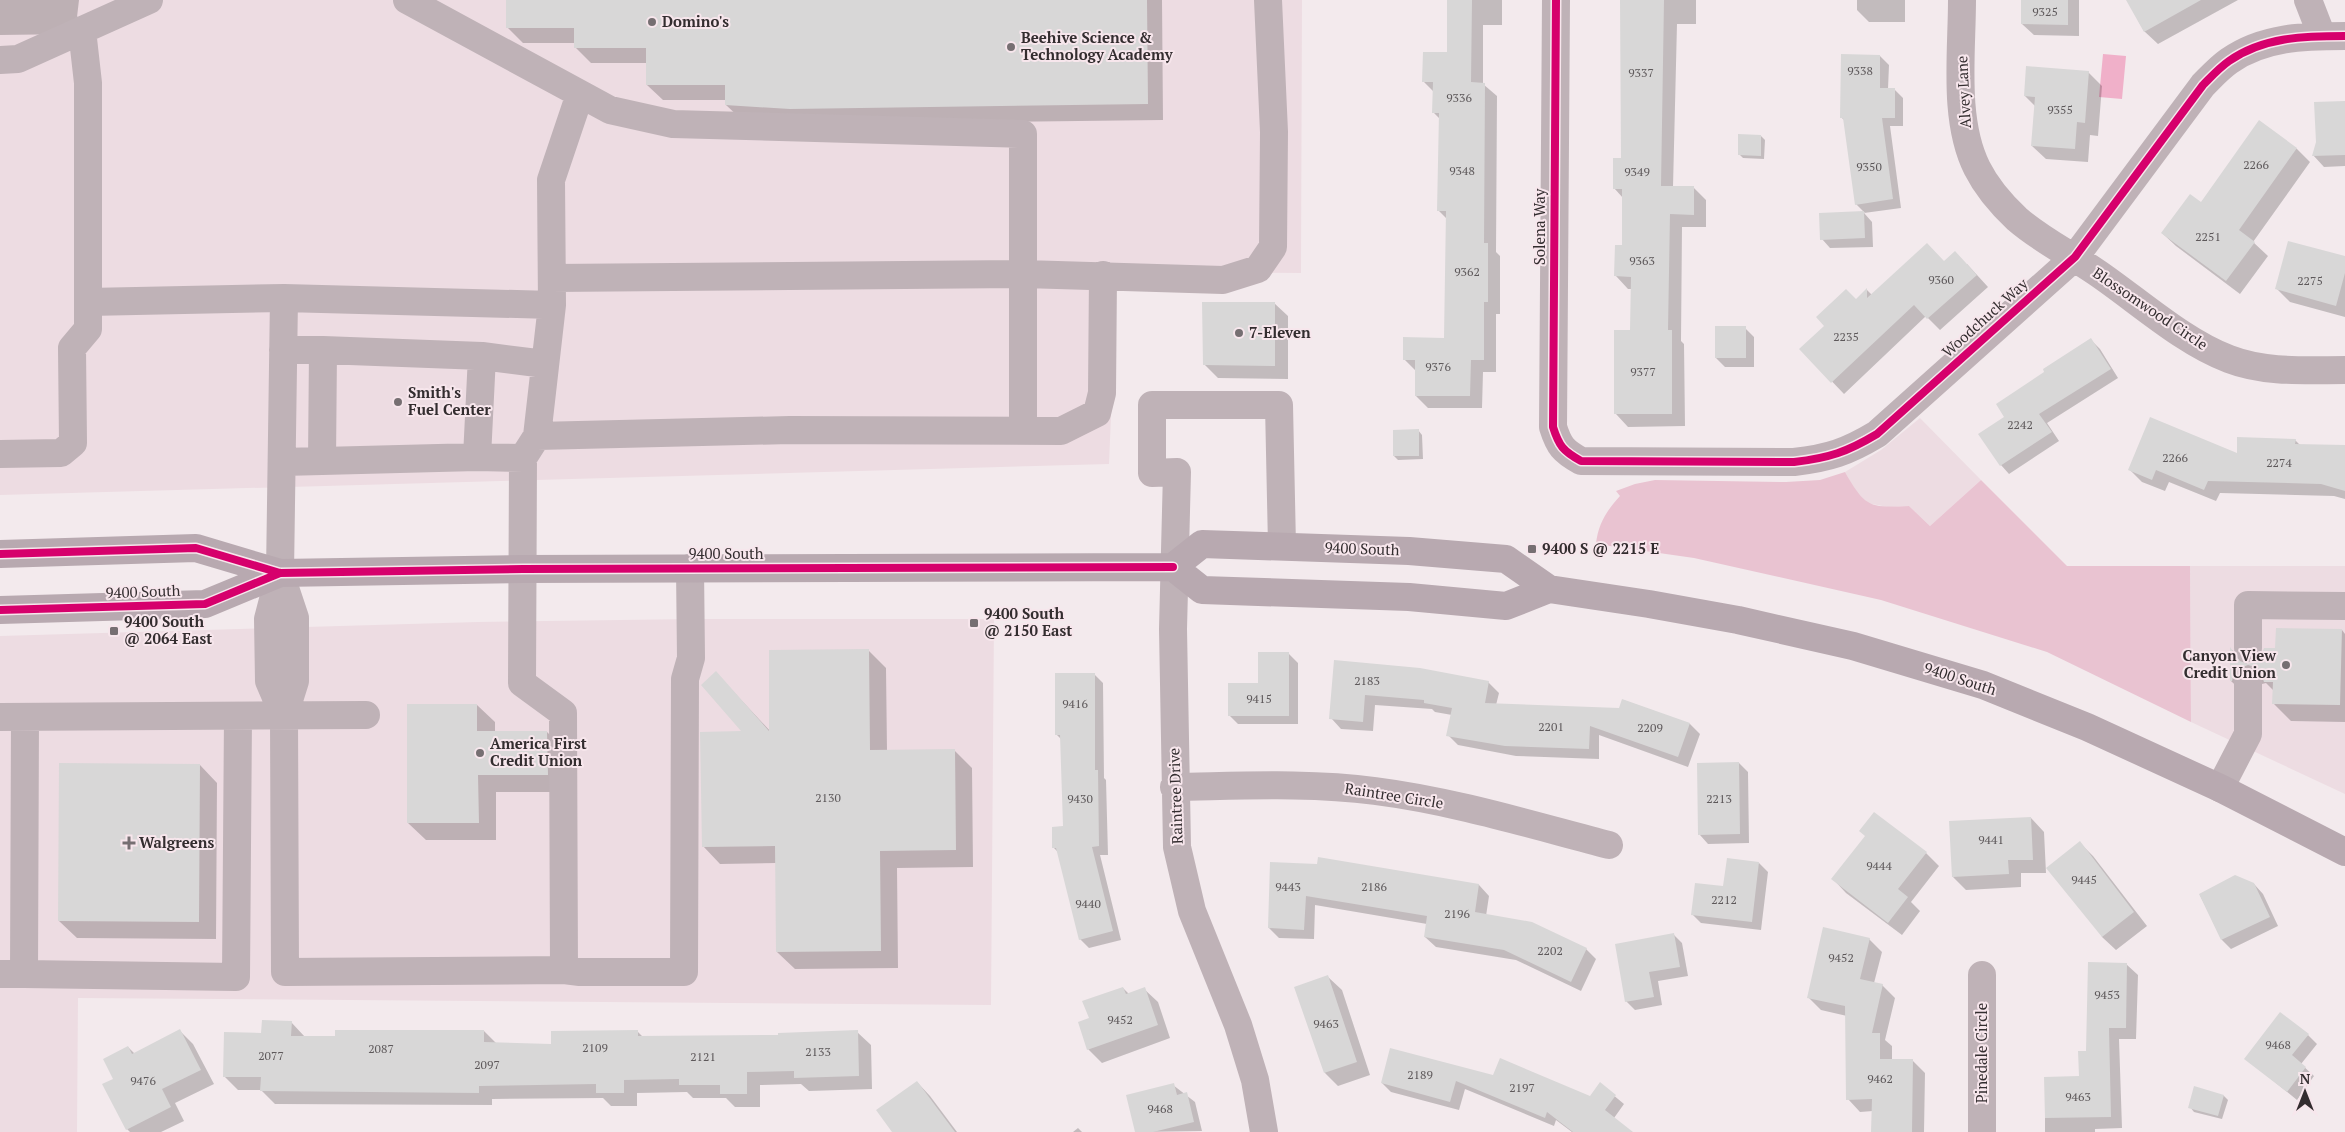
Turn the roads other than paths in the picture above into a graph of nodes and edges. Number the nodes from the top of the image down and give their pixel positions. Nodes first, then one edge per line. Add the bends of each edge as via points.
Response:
1 (148, 0) edge
2 (407, 0) edge
3 (1268, 0) edge
4 (1556, 0) edge
5 (1962, 0) edge
6 (2308, 0) edge
7 (82, 30) junction
8 (2334, 36) edge
9 (0, 60) edge
10 (580, 94) junction
11 (2074, 257) junction
12 (1024, 274) junction
13 (1102, 275) junction
14 (552, 278) junction
15 (284, 298) junction
16 (88, 302) junction
17 (552, 305) junction
18 (283, 350) junction
19 (323, 350) junction
20 (482, 356) junction
21 (545, 364) junction
22 (2345, 370) edge
23 (1023, 431) junction
24 (530, 447) junction
25 (1565, 452) joint
26 (0, 454) edge
27 (477, 457) junction
28 (282, 462) junction
29 (322, 462) junction
30 (1282, 546) junction
31 (0, 554) edge
32 (1173, 567) junction
33 (523, 568) junction
34 (690, 568) junction
35 (280, 573) junction
36 (1549, 589) junction
37 (2345, 606) edge
38 (0, 610) edge
39 (2248, 648) dead end
40 (2248, 681) dead end
41 (366, 715) dead end
42 (238, 716) junction
43 (284, 716) junction
44 (13, 717) edge
45 (1174, 787) junction
46 (2220, 788) junction
47 (1609, 845) dead end
48 (2345, 852) edge
49 (564, 970) junction
50 (12, 974) edge
51 (1982, 975) dead end
52 (1264, 1132) edge
53 (1982, 1132) edge

1 - 7 street
2 - 10 street
3 - 13 street via 1274,132 1273,247 1258,269 1223,280
4 - 25 street, Solena Way via 1553,426
5 - 11 street, Alvey Lane via 1962,108 1966,138 1977,168 1994,195 2017,218 2042,239
6 - 8 street
7 - 9 street via 18,59
7 - 16 street via 88,84
8 - 11 street, Woodchuck Way via 2290,38 2258,45 2228,62 2203,85
10 - 12 street via 610,110 673,124 1023,134
10 - 14 street via 551,180
11 - 22 street, Blossomwood Circle via 2196,342 2229,359 2270,369
11 - 25 street, Woodchuck Way via 1877,434 1851,450 1794,462 1581,461
12 - 13 street
12 - 14 street
12 - 23 street
13 - 23 street via 1102,393 1097,413 1060,431
14 - 17 street
15 - 16 street
15 - 17 street
15 - 18 street
16 - 26 street via 88,329 72,348 73,443 61,453
17 - 21 street
18 - 19 street
18 - 28 street
19 - 20 street
19 - 29 street
20 - 21 street
20 - 27 street
21 - 24 street
23 - 24 street via 790,430
24 - 27 street
24 - 33 street
27 - 29 street
28 - 29 street
28 - 35 street
30 - 32 main road, 9400 South via 1202,544
30 - 32 street, Raintree Drive via 1279,405 1152,405 1152,473 1177,472
30 - 36 main road, 9400 South via 1506,559
31 - 35 main road, 9400 South via 196,548
32 - 34 main road, 9400 South
32 - 36 main road via 1202,590 1409,597 1506,606
32 - 45 street, Raintree Drive
33 - 34 main road, 9400 South
33 - 35 main road, 9400 South
33 - 49 street via 522,684 563,713
34 - 49 street via 691,658 685,679 684,972
35 - 38 main road, 9400 South via 205,604
35 - 43 street via 295,618 295,681
36 - 46 main road, 9400 South via 1720,617 1853,646 1982,685 2087,727
37 - 39 street via 2248,605
40 - 46 street via 2248,734
41 - 43 street
42 - 43 street
42 - 44 street
42 - 50 street via 236,977
43 - 49 street via 285,972
44 - 50 street
45 - 47 street, Raintree Circle via 1314,786 1374,790 1435,801
45 - 52 street, Raintree Drive via 1176,846 1192,911 1238,1025 1255,1080
46 - 48 main road, 9400 South
51 - 53 street, Pinedale Circle

